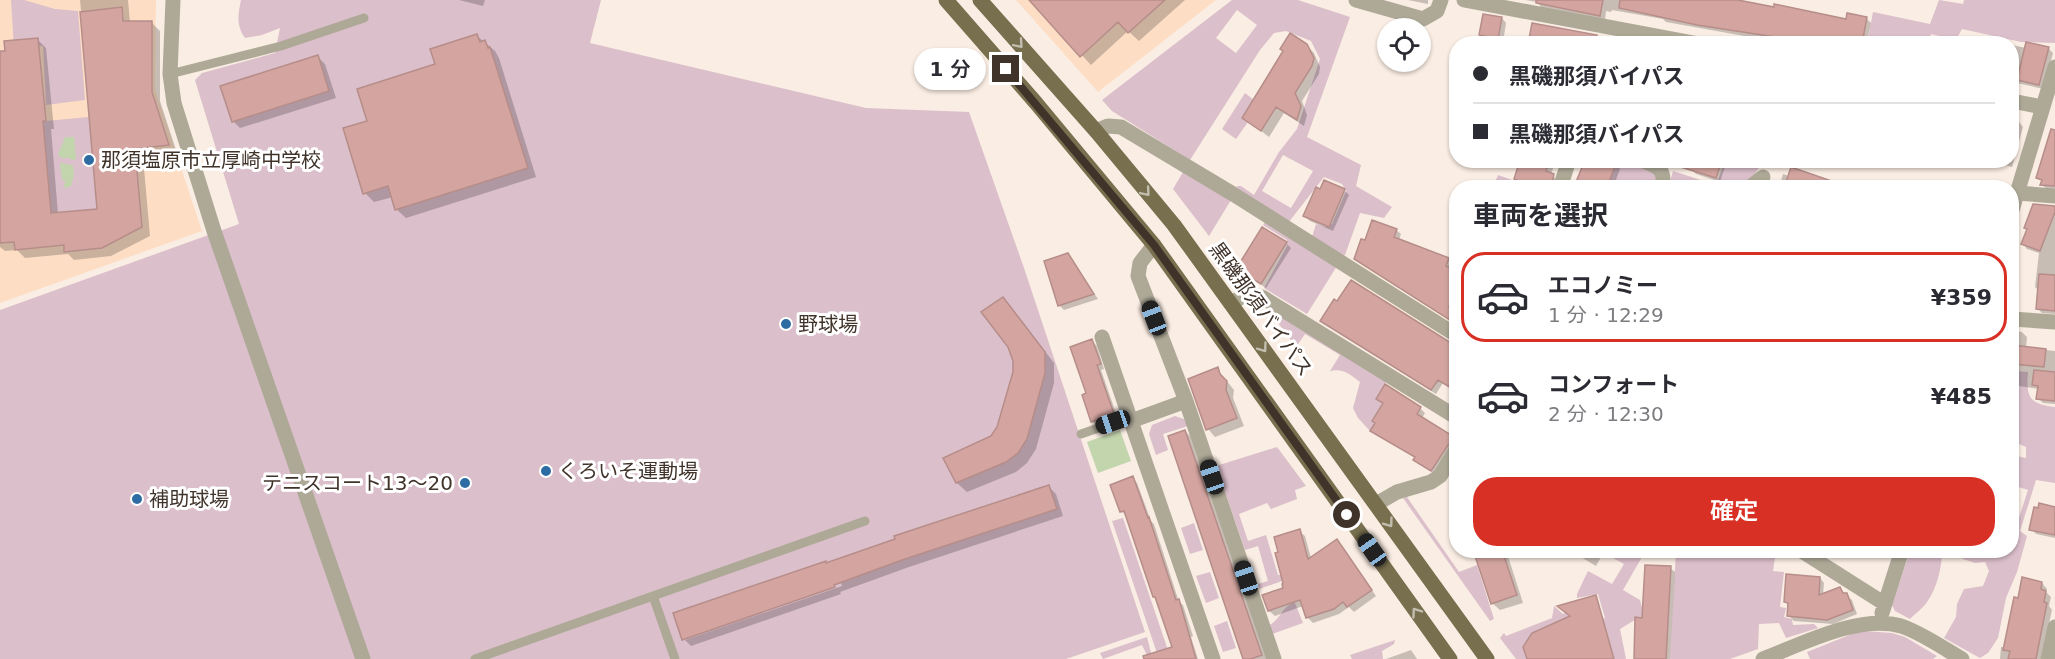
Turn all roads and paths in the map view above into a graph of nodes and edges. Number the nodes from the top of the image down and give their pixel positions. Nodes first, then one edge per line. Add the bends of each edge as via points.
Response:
1 (173, 0) edge
2 (946, 0) edge
3 (980, 0) edge
4 (1356, 0) edge
5 (1441, 0) edge
6 (1464, 0) edge
7 (364, 18) dead end
8 (1656, 36) edge
9 (2055, 67) edge
10 (170, 74) junction
11 (2019, 102) edge
12 (2042, 107) junction
13 (1096, 131) junction
14 (1763, 177) dead end
15 (1759, 180) edge
16 (2019, 186) edge
17 (2019, 193) edge
18 (2055, 196) edge
19 (1154, 245) junction
20 (1231, 303) junction
21 (2019, 319) edge
22 (2055, 322) edge
23 (1449, 331) edge
24 (1102, 337) dead end
25 (1186, 401) junction
26 (1449, 413) edge
27 (1130, 419) junction
28 (1081, 434) dead end
29 (1449, 462) edge
30 (1376, 504) junction
31 (865, 521) dead end
32 (1813, 558) edge
33 (1899, 558) edge
34 (653, 596) junction
35 (1885, 604) junction
36 (1879, 623) junction
37 (2055, 627) edge
38 (1953, 657) edge
39 (363, 659) edge
40 (475, 659) edge
41 (675, 659) edge
42 (1213, 659) edge
43 (1274, 659) edge
44 (1450, 659) edge
45 (1488, 659) edge
46 (1763, 659) edge
47 (2048, 659) edge

1 - 10 street
2 - 19 main road
3 -> 13 main road, 黒磯那須バイパス
4 - 5 street via 1423,19 1437,11
6 - 8 street
7 - 10 lane via 281,46
9 - 12 street
10 - 39 street via 174,103 214,231
11 - 12 street
12 - 16 street
13 -> 20 main road, 黒磯那須バイパス via 1174,225
13 - 23 street via 1108,126 1121,127
14 - 15 street
17 - 18 street
19 - 25 street via 1140,263 1138,276
44 -> 19 main road
20 - 26 street via 1247,294 1262,297
20 -> 30 main road, 黒磯那須バイパス
21 - 22 street
24 - 27 street
25 - 27 street
25 - 43 street
27 - 28 lane
27 - 42 street
29 - 30 street via 1440,477
30 -> 45 main road, 黒磯那須バイパス
31 - 34 lane
32 - 35 street
33 - 35 street
34 - 40 lane
34 - 41 lane
35 - 36 street
36 - 38 street via 1901,626
36 - 46 street via 1851,626
37 - 47 street

